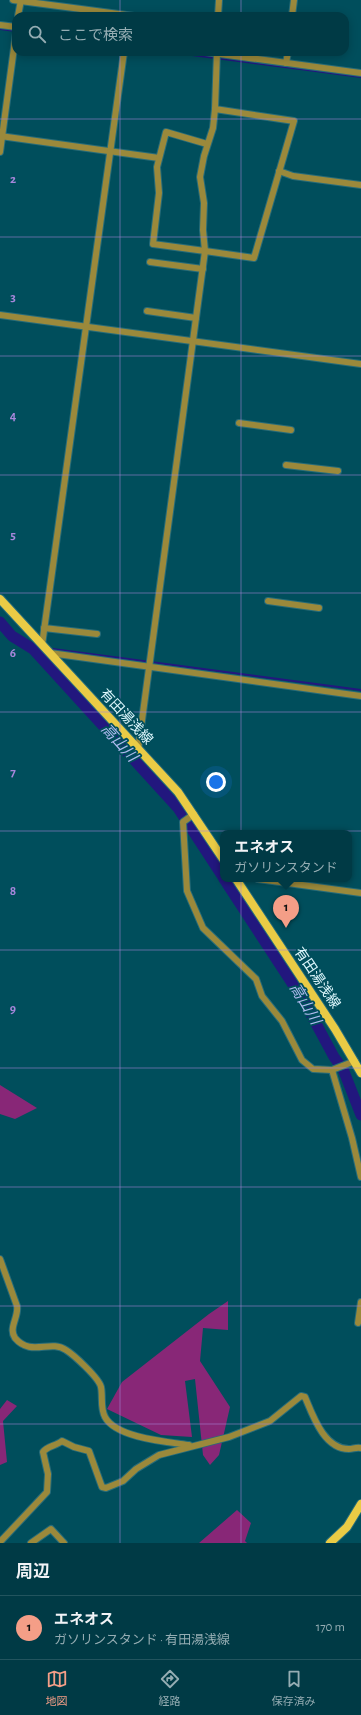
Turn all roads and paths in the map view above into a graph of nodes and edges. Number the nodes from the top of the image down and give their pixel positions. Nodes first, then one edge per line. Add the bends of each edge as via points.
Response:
1 (13, 0) edge
2 (219, 0) edge
3 (294, 0) edge
4 (21, 1) edge
5 (50, 3) edge
6 (19, 12) edge
7 (105, 12) edge
8 (218, 12) edge
9 (292, 12) edge
10 (0, 25) edge
11 (12, 26) edge
12 (13, 56) edge
13 (123, 56) edge
14 (217, 56) edge
15 (251, 56) edge
16 (287, 56) edge
17 (286, 63) junction
18 (361, 73) edge
19 (215, 109) junction
20 (1, 136) edge
21 (207, 144) junction
22 (110, 151) junction
23 (0, 152) edge
24 (159, 158) junction
25 (279, 171) junction
26 (361, 184) edge
27 (205, 251) junction
28 (150, 262) dead end
29 (203, 269) junction
30 (147, 311) dead end
31 (0, 315) edge
32 (196, 318) junction
33 (86, 327) junction
34 (193, 341) junction
35 (361, 364) edge
36 (239, 423) dead end
37 (291, 430) dead end
38 (286, 465) dead end
39 (338, 471) dead end
40 (0, 599) edge
41 (268, 601) dead end
42 (319, 608) dead end
43 (44, 628) junction
44 (97, 634) dead end
45 (42, 645) junction
46 (50, 653) junction
47 (149, 666) junction
48 (361, 696) edge
49 (138, 750) junction
50 (194, 814) junction
51 (220, 854) edge
52 (238, 882) edge
53 (280, 882) edge
54 (361, 893) edge
55 (355, 1061) junction
56 (334, 1069) junction
57 (361, 1073) edge
58 (361, 1177) edge
59 (0, 1259) edge
60 (361, 1302) edge
61 (361, 1321) edge
62 (191, 1445) junction
63 (361, 1448) edge
64 (361, 1504) edge
65 (336, 1541) edge
66 (0, 1542) edge
67 (31, 1543) edge
68 (64, 1543) edge

1 - 4 street
2 - 8 street
3 - 9 street
4 - 5 street
4 - 6 street
5 - 7 street
10 - 11 street
12 - 20 street
13 - 22 street
14 - 19 street
15 - 17 street
16 - 17 street
17 - 18 street
19 - 21 street via 213,128
19 - 25 street via 294,121
20 - 22 street
20 - 23 street
21 - 24 street via 166,132
21 - 27 street via 200,177
22 - 24 street
22 - 33 street
24 - 27 street via 159,193 153,244
25 - 26 street via 293,176
25 - 27 street via 254,258
27 - 29 street
28 - 29 street
29 - 32 street
30 - 32 street
31 - 33 street
32 - 34 street
33 - 34 street
33 - 43 street
34 - 35 street
34 - 47 street
36 - 37 street
38 - 39 street
40 - 45 main road, 有田湯浅線
41 - 42 street
43 - 44 street
43 - 45 street
45 - 46 main road, 有田湯浅線
46 - 47 street
46 - 49 main road, 有田湯浅線
47 - 48 street
47 - 49 street
49 - 50 main road, 有田湯浅線 via 178,792
50 - 51 main road, 有田湯浅線
50 - 56 street via 183,822 187,883 188,895 203,928 256,979 262,996 282,1021 302,1060 313,1068
52 - 55 main road, 有田湯浅線
53 - 54 street
55 - 56 street
55 - 57 main road, 有田湯浅線
56 - 58 street
59 - 62 street via 19,1313 13,1325 13,1334 22,1344 28,1348 60,1346 68,1351 100,1383 102,1410 111,1424 135,1436
60 - 61 street via 358,1323
62 - 63 street via 219,1440 270,1421 301,1396 305,1397 319,1430 332,1444 348,1449
62 - 66 street via 159,1455 136,1469 123,1481 104,1488 99,1482 89,1451 62,1441 44,1450 48,1474 47,1492
64 - 65 main road
67 - 68 street via 51,1530

